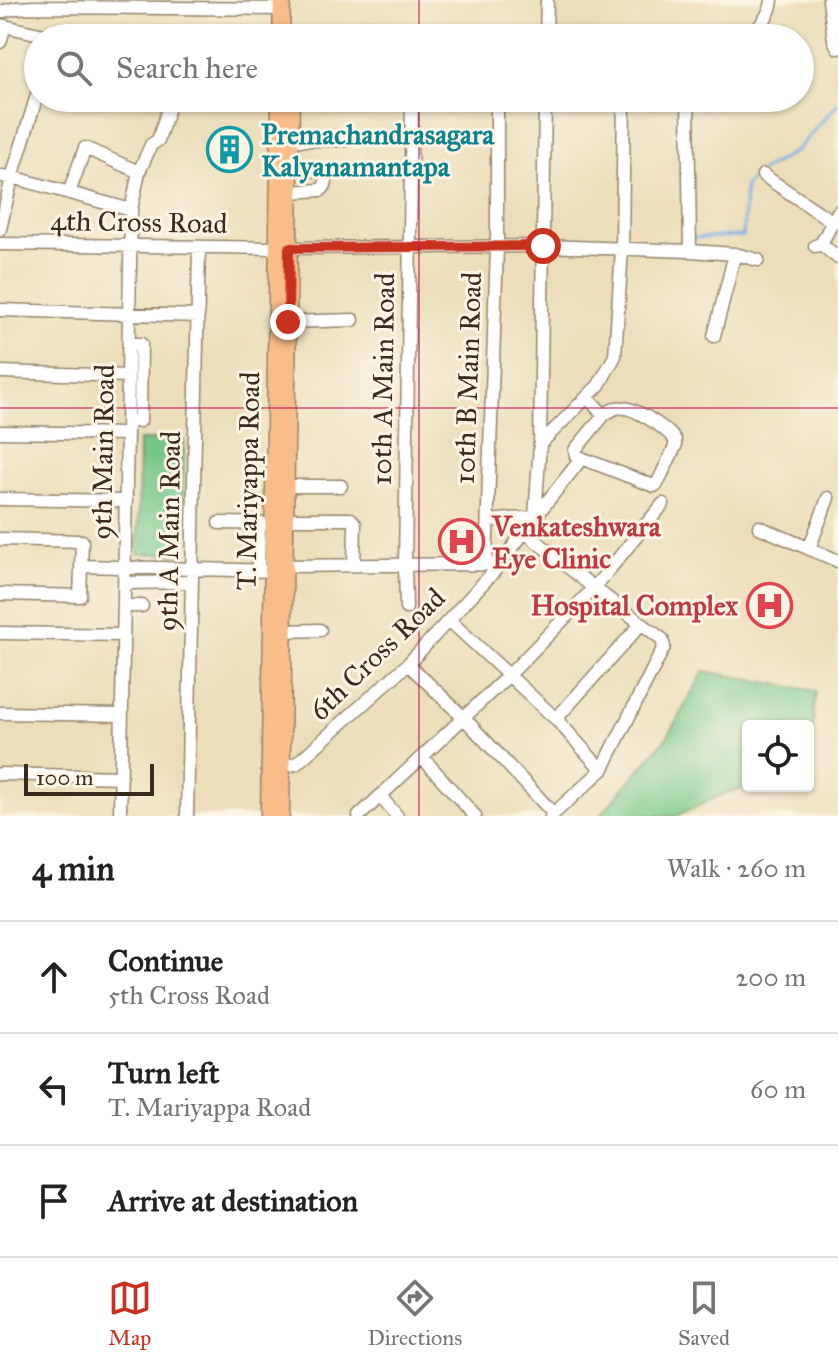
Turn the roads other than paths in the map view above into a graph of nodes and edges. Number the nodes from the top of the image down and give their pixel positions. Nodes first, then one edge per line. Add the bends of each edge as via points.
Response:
1 (547, 0) edge
2 (772, 0) edge
3 (829, 0) edge
4 (285, 3) edge
5 (0, 12) edge
6 (283, 24) edge
7 (289, 24) edge
8 (546, 24) edge
9 (761, 24) edge
10 (2, 25) edge
11 (24, 30) edge
12 (0, 42) edge
13 (838, 48) edge
14 (30, 112) edge
15 (167, 112) edge
16 (280, 112) edge
17 (291, 112) edge
18 (412, 112) edge
19 (497, 112) edge
20 (545, 112) edge
21 (624, 112) edge
22 (688, 112) edge
23 (291, 140) junction
24 (348, 140) dead end
25 (290, 168) junction
26 (139, 172) junction
27 (763, 175) dead end
28 (6, 177) edge
29 (290, 192) junction
30 (69, 193) junction
31 (131, 210) junction
32 (835, 217) edge
33 (0, 229) edge
34 (0, 244) edge
35 (543, 246) junction
36 (130, 247) junction
37 (199, 247) junction
38 (409, 247) junction
39 (497, 247) junction
40 (283, 248) junction
41 (622, 249) junction
42 (690, 251) junction
43 (735, 254) junction
44 (838, 258) edge
45 (758, 260) dead end
46 (0, 310) edge
47 (129, 314) junction
48 (198, 316) junction
49 (353, 320) dead end
50 (288, 322) junction
51 (714, 336) dead end
52 (129, 344) junction
53 (0, 372) edge
54 (128, 376) junction
55 (587, 397) junction
56 (604, 415) junction
57 (127, 428) junction
58 (0, 432) edge
59 (540, 444) junction
60 (582, 458) junction
61 (286, 486) junction
62 (341, 486) dead end
63 (828, 498) dead end
64 (0, 499) edge
65 (126, 501) junction
66 (663, 504) dead end
67 (535, 517) junction
68 (488, 521) junction
69 (272, 522) junction
70 (219, 523) dead end
71 (759, 527) dead end
72 (525, 532) junction
73 (0, 539) edge
74 (809, 549) junction
75 (838, 561) edge
76 (354, 565) junction
77 (405, 565) junction
78 (493, 565) junction
79 (81, 566) junction
80 (125, 567) junction
81 (157, 568) junction
82 (272, 569) junction
83 (191, 575) junction
84 (157, 582) junction
85 (125, 583) junction
86 (594, 588) junction
87 (0, 594) edge
88 (124, 606) junction
89 (142, 606) dead end
90 (406, 608) dead end
91 (175, 613) dead end
92 (191, 613) junction
93 (449, 620) junction
94 (642, 623) junction
95 (320, 630) dead end
96 (284, 631) junction
97 (0, 633) edge
98 (123, 635) junction
99 (408, 664) junction
100 (509, 675) junction
101 (0, 713) edge
102 (122, 715) junction
103 (463, 717) junction
104 (556, 719) junction
105 (422, 757) junction
106 (282, 766) junction
107 (602, 770) junction
108 (0, 774) edge
109 (120, 777) junction
110 (380, 796) junction
111 (552, 815) edge
112 (120, 816) edge
113 (187, 816) edge
114 (269, 816) edge
115 (281, 816) edge
116 (359, 816) edge
117 (397, 816) edge
118 (475, 816) edge

1 - 8 street
2 - 9 street
3 - 13 street
4 - 5 street
4 - 6 main road
4 - 7 main road
10 - 11 street
10 - 12 street
14 - 28 street
15 - 26 street, 9th Main Road
16 - 40 main road, T. Mariyappa Road
17 - 23 main road, T. Mariyappa Road
18 - 38 street, 10th A Main Road
19 - 39 street, 10th B Main Road
20 - 35 street
21 - 41 street
22 - 42 street
23 - 24 street
23 - 25 main road, T. Mariyappa Road
25 - 29 main road, T. Mariyappa Road
25 - 29 street via 319,171 327,179 321,190
26 - 30 street via 85,148
26 - 31 street, 9th Main Road
27 - 32 street
28 - 30 street
28 - 33 street
29 - 40 main road, T. Mariyappa Road
30 - 31 street
31 - 36 street, 9th Main Road
32 - 44 street via 818,245
34 - 36 street, 4th Cross Road
35 - 39 street, 4th Cross Road
35 - 41 street, 4th Cross Road
35 - 59 street
36 - 37 street, 4th Cross Road
36 - 47 street, 9th Main Road
37 - 40 street, 4th Cross Road
37 - 48 street, 9th A Main Road
38 - 39 street, 4th Cross Road
38 - 40 street, 4th Cross Road
38 - 77 street, 10th A Main Road
39 - 68 street, 10th B Main Road
40 - 50 main road, T. Mariyappa Road
40 - 69 main road, T. Mariyappa Road
41 - 42 street, 4th Cross Road
41 - 55 street via 615,356
42 - 43 street, 4th Cross Road
43 - 45 street, 4th Cross Road
43 - 51 street
46 - 47 street
47 - 48 street
47 - 52 street, 9th Main Road
48 - 83 street, 9th A Main Road
49 - 50 street
50 - 61 main road, T. Mariyappa Road
52 - 54 street, 9th Main Road
52 - 57 street via 141,344 140,421
53 - 54 street
54 - 57 street, 9th Main Road
55 - 56 street
55 - 59 street
56 - 60 street, 6th Cross Road via 575,450
56 - 60 street via 615,408 642,414 675,440 658,483 654,486
57 - 58 street
57 - 65 street, 9th Main Road
59 - 67 street
60 - 67 street, 6th Cross Road
61 - 62 street
61 - 69 main road, T. Mariyappa Road
63 - 74 street
64 - 65 street
65 - 80 street, 9th Main Road
66 - 86 street
67 - 68 street
67 - 72 street, 6th Cross Road
68 - 78 street, 10th B Main Road
69 - 70 street
69 - 76 street via 351,519
69 - 82 main road, T. Mariyappa Road
69 - 82 street
71 - 74 street
72 - 78 street, 6th Cross Road
72 - 86 street
73 - 79 street via 82,541
74 - 75 street
76 - 77 street, 6th Cross Road
76 - 82 street, 6th Cross Road
77 - 78 street, 6th Cross Road
77 - 90 street, 10th A Main Road
78 - 93 street, 6th Cross Road
79 - 80 street
79 - 87 street via 80,596
80 - 81 street
80 - 85 street, 9th Main Road
81 - 83 street
81 - 84 street
82 - 83 street, 6th Cross Road
82 - 96 main road, T. Mariyappa Road
82 - 114 main road, T. Mariyappa Road
83 - 84 street
83 - 92 street, 9th A Main Road
84 - 85 street
85 - 88 street, 9th Main Road
86 - 94 street
86 - 100 street
88 - 89 street
88 - 98 street, 9th Main Road
91 - 92 street
92 - 113 street, 9th A Main Road
93 - 99 street, 6th Cross Road
93 - 100 street
94 - 104 street
94 - 107 street via 664,647
95 - 96 street
96 - 106 main road, T. Mariyappa Road
97 - 98 street
98 - 102 street, 9th Main Road
99 - 103 street
99 - 106 street, 6th Cross Road via 296,764
100 - 103 street
100 - 104 street
101 - 102 street
102 - 109 street, 9th Main Road
103 - 105 street
103 - 111 street
104 - 107 street
105 - 110 street
105 - 118 street
106 - 115 main road, T. Mariyappa Road
107 - 111 street
108 - 109 street
109 - 112 street, 9th Main Road
110 - 116 street
110 - 117 street

